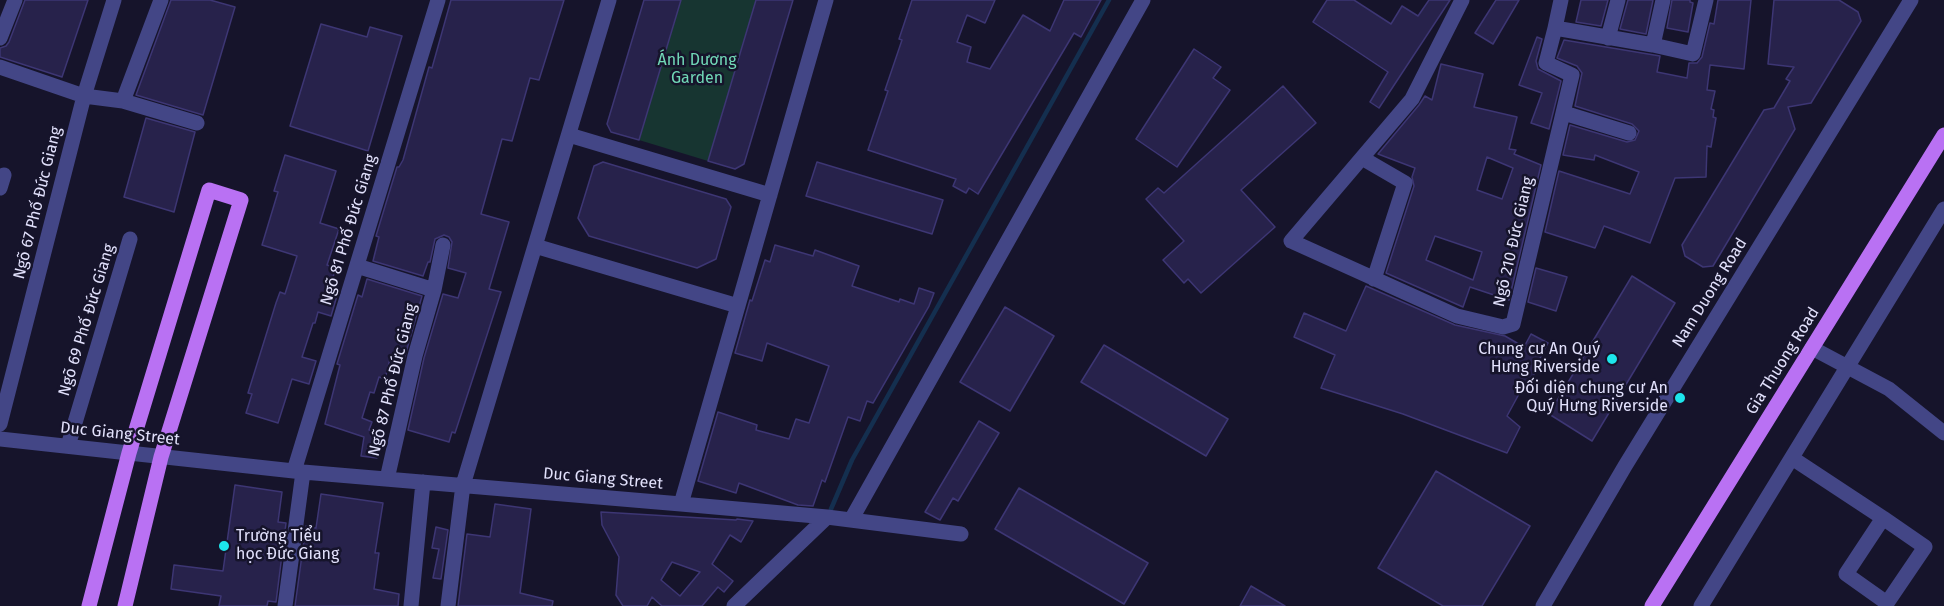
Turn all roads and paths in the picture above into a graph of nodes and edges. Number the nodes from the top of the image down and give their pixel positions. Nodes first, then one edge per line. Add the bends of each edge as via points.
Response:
1 (15, 0) edge
2 (114, 0) edge
3 (161, 0) edge
4 (438, 0) edge
5 (609, 0) edge
6 (826, 0) edge
7 (1143, 0) edge
8 (1462, 0) edge
9 (1561, 0) edge
10 (1618, 0) edge
11 (1663, 0) edge
12 (1707, 0) edge
13 (1911, 0) edge
14 (1555, 28) junction
15 (0, 38) edge
16 (1608, 38) junction
17 (1653, 45) junction
18 (0, 67) edge
19 (84, 96) junction
20 (123, 101) junction
21 (1564, 113) junction
22 (198, 123) dead end
23 (1629, 133) dead end
24 (569, 135) junction
25 (1944, 135) edge
26 (1362, 158) junction
27 (770, 195) junction
28 (1944, 209) edge
29 (130, 238) dead end
30 (442, 245) dead end
31 (535, 246) junction
32 (357, 266) junction
33 (1374, 279) junction
34 (434, 290) junction
35 (738, 306) junction
36 (1812, 348) junction
37 (1848, 367) junction
38 (0, 424) edge
39 (1944, 433) edge
40 (0, 439) edge
41 (68, 446) junction
42 (129, 453) junction
43 (161, 457) junction
44 (1792, 458) junction
45 (299, 471) junction
46 (387, 479) junction
47 (423, 482) junction
48 (463, 485) junction
49 (681, 504) junction
50 (827, 517) junction
51 (1883, 518) junction
52 (851, 520) junction
53 (961, 534) dead end
54 (89, 606) edge
55 (125, 606) edge
56 (285, 606) edge
57 (411, 606) edge
58 (448, 606) edge
59 (735, 606) edge
60 (1543, 606) edge
61 (1652, 606) edge
62 (1701, 606) edge

1 - 15 street
2 - 19 street, Ngõ 67 Phố Đức Giang
3 - 20 street
4 - 32 street, Ngõ 81 Phố Đức Giang
5 - 24 street
6 - 27 street, Duc Giang Street
7 - 52 street
8 - 26 street, Ngõ 210 Đức Giang via 1412,99
9 - 14 street
10 - 16 street
11 - 17 street
12 - 17 street via 1693,54
13 - 60 street, Nam Duong Road
14 - 16 street
14 - 21 street, Ngõ 210 Đức Giang via 1546,63 1572,75
16 - 17 street
18 - 19 street
19 - 20 street
19 - 38 street, Ngõ 67 Phố Đức Giang
20 - 22 street
21 - 23 street
21 - 33 street, Ngõ 210 Đức Giang via 1513,324 1503,327 1457,316
24 - 27 street
24 - 31 street
25 - 36 main road, Gia Thuong Road
26 - 33 street via 1405,183
26 - 33 street, Ngõ 210 Đức Giang via 1291,241
27 - 35 street, Duc Giang Street
28 - 37 street
29 - 41 street, Ngõ 69 Phố Đức Giang
30 - 34 street, Ngõ 87 Phố Đức Giang
31 - 35 street
31 - 48 street
32 - 34 street
32 - 45 street, Ngõ 81 Phố Đức Giang
34 - 46 street, Ngõ 87 Phố Đức Giang
35 - 49 street, Duc Giang Street
36 - 37 street
36 - 61 main road, Gia Thuong Road
37 - 39 street via 1889,389
37 - 44 street
40 - 41 street, Duc Giang Street
41 - 42 street, Duc Giang Street
42 - 43 street, Duc Giang Street
42 - 43 main road via 209,190 241,200
42 - 54 main road
43 - 45 street, Duc Giang Street
43 - 55 main road
44 - 51 street
44 - 62 street
45 - 46 street, Duc Giang Street
45 - 56 street, Ngõ 81 Phố Đức Giang
46 - 47 street, Duc Giang Street
47 - 48 street, Duc Giang Street
47 - 57 street
48 - 49 street, Duc Giang Street
48 - 58 street
49 - 50 street
50 - 52 street
50 - 59 street
51 - 51 street via 1846,574 1887,603 1925,548
52 - 53 street

